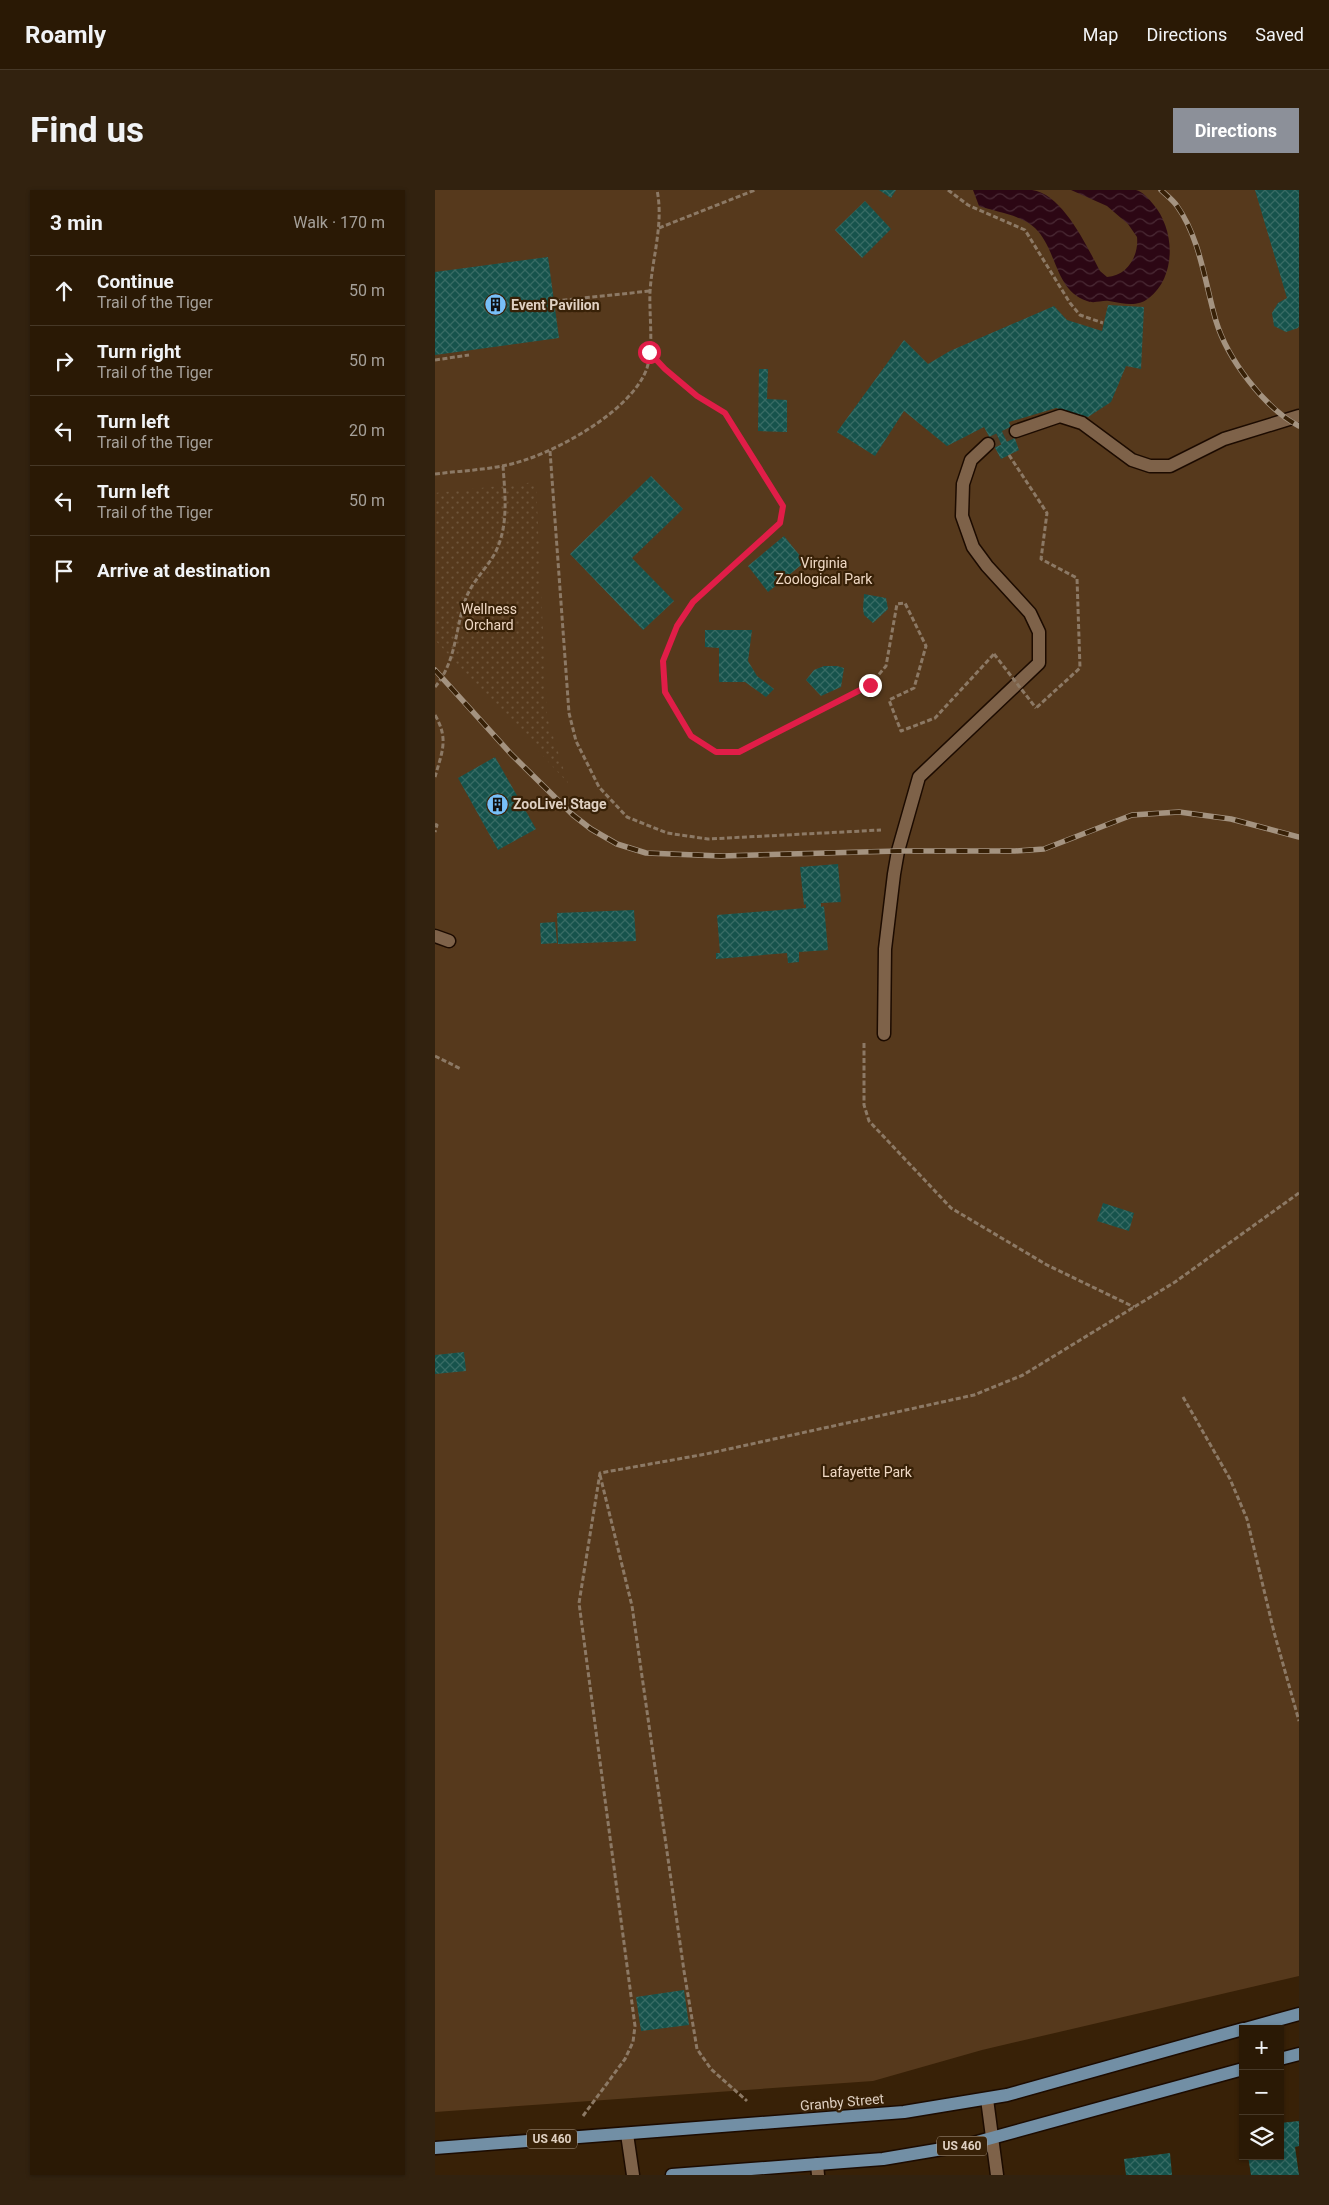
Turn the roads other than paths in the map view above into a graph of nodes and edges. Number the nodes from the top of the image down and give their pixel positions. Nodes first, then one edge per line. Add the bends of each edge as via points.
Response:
1 (1299, 416) edge
2 (1016, 431) tunnel mouth
3 (988, 444) tunnel mouth
4 (435, 936) edge
5 (449, 940) dead end
6 (884, 1034) dead end
7 (1299, 2014) edge
8 (1259, 2025) edge
9 (1239, 2030) edge
10 (1299, 2054) edge
11 (1284, 2058) edge
12 (1239, 2070) edge
13 (987, 2099) junction
14 (627, 2134) junction
15 (993, 2138) junction
16 (435, 2148) edge
17 (818, 2170) edge
18 (633, 2175) edge
19 (672, 2175) edge
20 (997, 2175) edge

1 - 2 street via 1224,439 1170,466 1150,466 1132,460 1083,423 1060,416
3 - 6 street via 971,460 963,484 962,516 973,547 1030,613 1039,632 1039,663 919,777 894,874 885,950
4 - 5 street
7 - 8 main road, Granby Street / US 460
9 - 13 main road, Granby Street / US 460
10 - 11 main road
12 - 15 main road, US 460
13 - 14 main road, Granby Street / US 460 via 896,2113
13 - 15 street
14 - 16 main road, Granby Street / US 460
14 - 18 street
15 - 17 main road, US 460
15 - 20 street
17 - 19 main road, US 460

